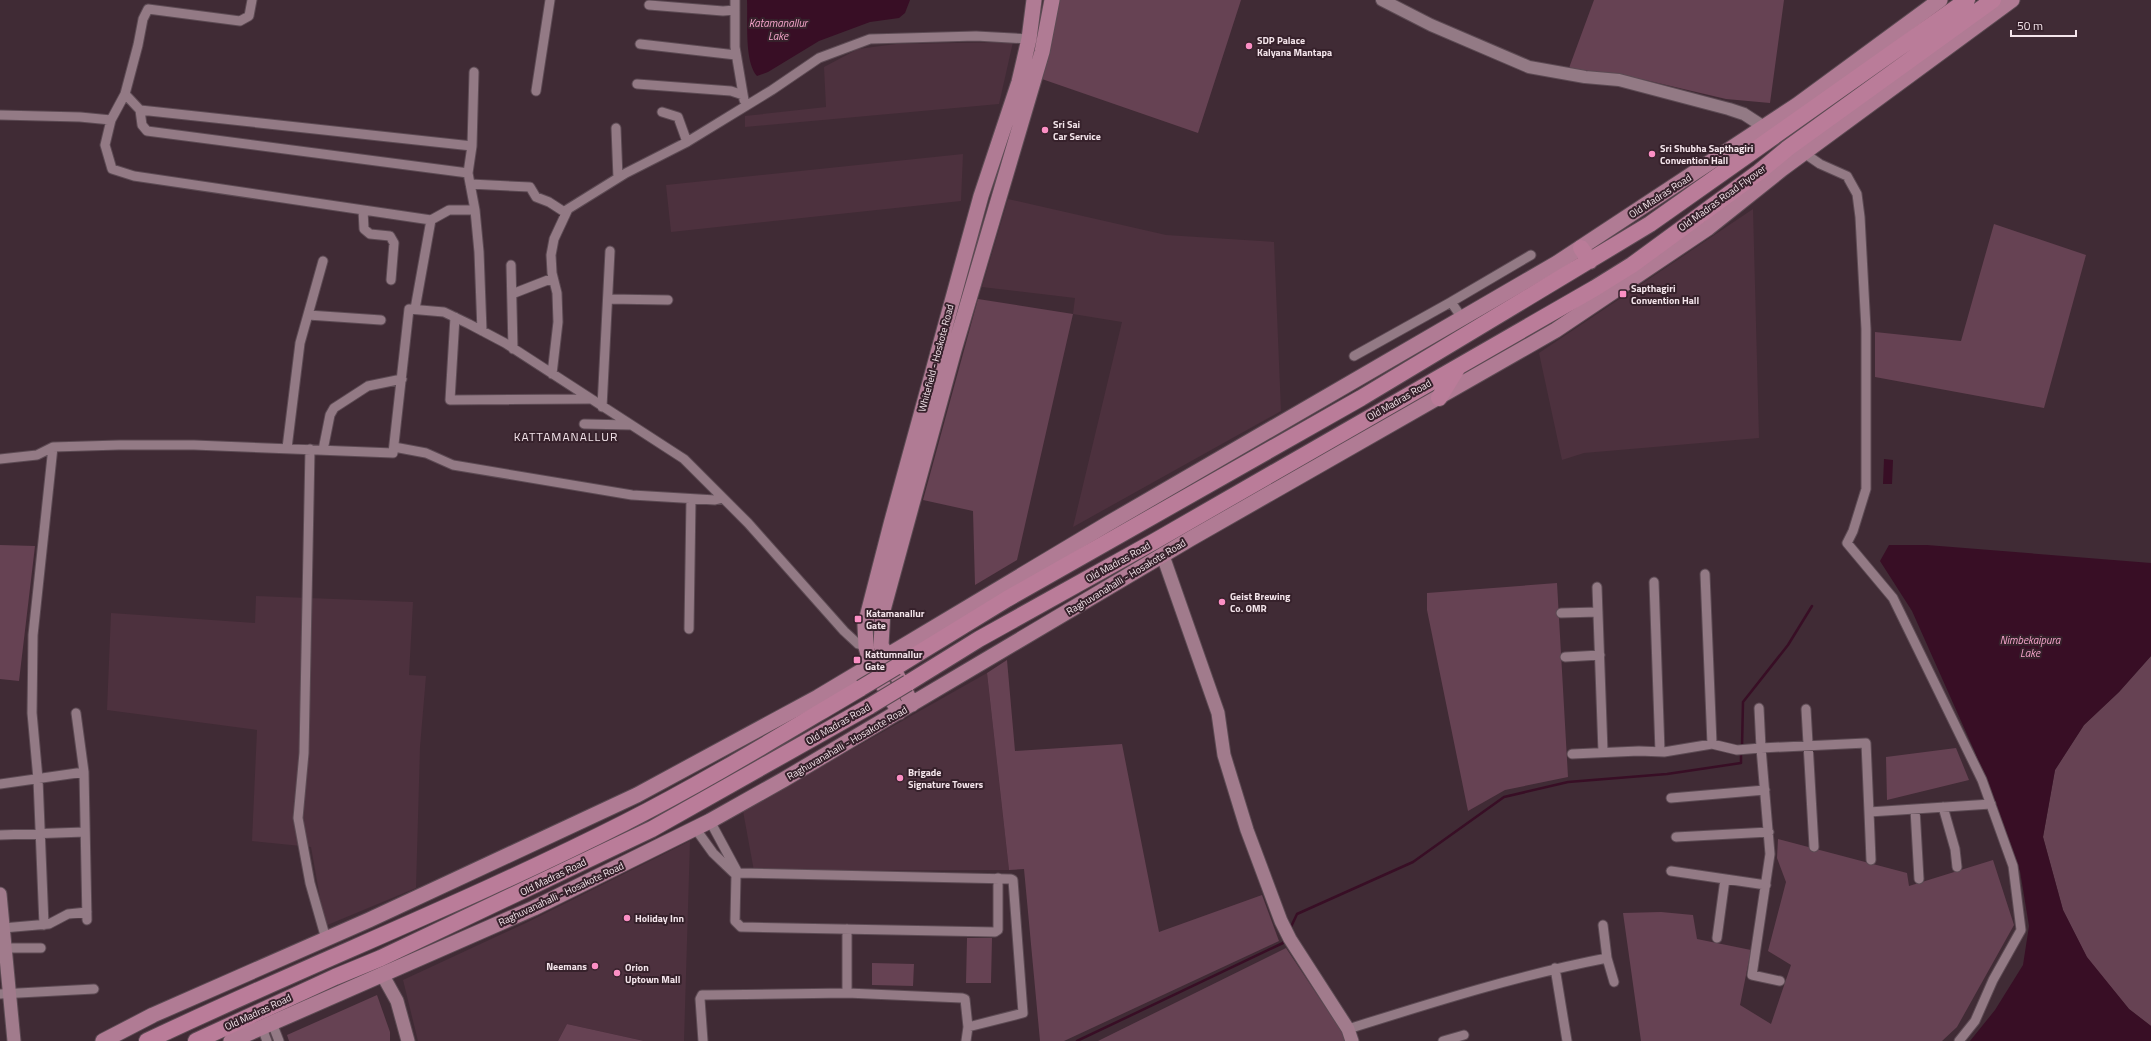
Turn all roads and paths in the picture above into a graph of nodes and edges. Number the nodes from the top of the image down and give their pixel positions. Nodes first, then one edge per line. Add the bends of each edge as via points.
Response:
1 (252, 0) edge
2 (550, 0) edge
3 (735, 0) edge
4 (1034, 0) edge
5 (1052, 0) edge
6 (1382, 0) edge
7 (1940, 0) edge
8 (1967, 0) edge
9 (1993, 0) edge
10 (2012, 0) edge
11 (649, 5) dead end
12 (735, 10) junction
13 (1029, 40) junction
14 (640, 44) dead end
15 (736, 54) junction
16 (474, 72) dead end
17 (637, 84) dead end
18 (536, 91) dead end
19 (125, 94) junction
20 (743, 95) junction
21 (1020, 103) junction
22 (745, 106) junction
23 (140, 110) junction
24 (662, 112) dead end
25 (0, 115) edge
26 (111, 120) junction
27 (1764, 127) junction
28 (616, 128) dead end
29 (687, 142) junction
30 (472, 146) junction
31 (1804, 153) junction
32 (468, 173) junction
33 (618, 178) junction
34 (470, 184) junction
35 (364, 210) junction
36 (475, 210) junction
37 (566, 213) junction
38 (431, 220) junction
39 (1581, 248) junction
40 (610, 251) dead end
41 (1531, 255) dead end
42 (323, 261) dead end
43 (1590, 261) junction
44 (511, 265) dead end
45 (553, 278) junction
46 (391, 280) dead end
47 (512, 294) junction
48 (609, 299) junction
49 (668, 300) dead end
50 (1451, 302) junction
51 (415, 309) junction
52 (308, 315) junction
53 (455, 317) junction
54 (1462, 318) junction
55 (381, 320) dead end
56 (482, 331) junction
57 (513, 349) junction
58 (1354, 356) dead end
59 (1459, 365) junction
60 (552, 374) junction
61 (402, 378) junction
62 (1439, 398) junction
63 (589, 399) junction
64 (602, 407) junction
65 (584, 424) dead end
66 (631, 425) junction
67 (53, 447) junction
68 (394, 447) junction
69 (287, 448) junction
70 (310, 449) junction
71 (324, 450) junction
72 (0, 459) edge
73 (723, 498) junction
74 (691, 499) junction
75 (1163, 556) junction
76 (1705, 574) dead end
77 (1654, 582) dead end
78 (1597, 587) dead end
79 (1598, 612) junction
80 (1561, 613) dead end
81 (689, 630) dead end
82 (866, 647) junction
83 (1600, 655) junction
84 (888, 656) junction
85 (1565, 656) dead end
86 (871, 665) junction
87 (912, 704) junction
88 (1759, 708) dead end
89 (1806, 709) dead end
90 (899, 712) junction
91 (76, 713) dead end
92 (1712, 744) junction
93 (1807, 746) junction
94 (1761, 748) junction
95 (1603, 752) junction
96 (1660, 752) junction
97 (1572, 754) dead end
98 (84, 772) junction
99 (38, 779) junction
100 (0, 784) edge
101 (1765, 790) junction
102 (1671, 798) dead end
103 (1991, 804) junction
104 (1943, 807) junction
105 (1915, 809) junction
106 (1869, 812) junction
107 (710, 821) junction
108 (695, 828) junction
109 (85, 832) junction
110 (1769, 832) junction
111 (40, 833) junction
112 (0, 835) edge
113 (1676, 837) dead end
114 (1814, 847) dead end
115 (1871, 860) dead end
116 (1957, 867) dead end
117 (1671, 871) dead end
118 (737, 874) junction
119 (998, 878) junction
120 (1725, 879) junction
121 (1919, 879) dead end
122 (1766, 885) junction
123 (0, 894) edge
124 (44, 925) junction
125 (1603, 925) dead end
126 (3, 928) junction
127 (847, 929) junction
128 (1717, 938) dead end
129 (326, 939) junction
130 (3, 948) edge
131 (41, 948) dead end
132 (1607, 958) junction
133 (1555, 968) junction
134 (382, 974) junction
135 (1780, 981) dead end
136 (1614, 982) dead end
137 (94, 989) dead end
138 (847, 993) junction
139 (5, 994) edge
140 (968, 1027) junction
141 (267, 1030) edge
142 (1350, 1035) edge
143 (1464, 1035) dead end
144 (14, 1041) edge
145 (103, 1041) edge
146 (147, 1041) edge
147 (196, 1041) edge
148 (231, 1041) edge
149 (279, 1041) edge
150 (408, 1041) edge
151 (703, 1041) edge
152 (966, 1041) edge
153 (1443, 1041) edge
154 (1567, 1041) edge
155 (1959, 1041) edge

1 - 19 street via 249,16 240,21 148,9 143,19
2 - 18 street
3 - 12 street
4 - 13 main road, Whitefield - Hoskote Road
5 - 21 main road, Whitefield - Hoskote Road via 1045,42
6 - 27 street via 1431,25 1529,67 1620,80 1729,109 1744,114
7 - 27 main road, Old Madras Road
8 - 43 highway, Old Madras Road Flyover via 1650,224
9 - 59 highway, Old Madras Road Flyover via 1632,264 1576,300
10 - 31 main road, Raghuvanahalli - Hosakote Road
11 - 12 street
12 - 15 street
13 - 21 main road, Whitefield - Hoskote Road
13 - 22 street via 976,36 870,39 819,58
14 - 15 street
15 - 20 street
16 - 30 street
17 - 20 street via 731,91
19 - 23 street
19 - 26 street
20 - 22 street
21 - 82 main road, Whitefield - Hoskote Road via 981,196 868,613 865,625
21 - 84 main road, Whitefield - Hoskote Road via 883,610
22 - 29 street
23 - 30 street
23 - 32 street via 142,125 147,131
24 - 29 street via 678,117
25 - 26 street
26 - 35 street via 105,145 112,169 134,176
27 - 39 main road, Old Madras Road
28 - 33 street
29 - 33 street
30 - 32 street
31 - 62 main road, Raghuvanahalli - Hosakote Road via 1708,228 1562,328
31 - 103 street via 1820,164 1847,176 1857,194 1860,217 1866,329 1866,489 1847,543 1893,598 1982,780
32 - 34 street
33 - 37 street via 568,209
34 - 36 street
34 - 37 street via 530,187 536,197
35 - 38 street
35 - 46 street via 364,229 370,234 390,236 394,242
36 - 38 street via 449,210
36 - 56 street
37 - 45 street via 554,239 551,255
38 - 51 street
39 - 43 highway
39 - 54 main road, Old Madras Road
40 - 48 street
41 - 50 street
42 - 52 street
43 - 84 highway, Old Madras Road via 1361,398 1007,599
44 - 47 street
45 - 47 street
45 - 60 street via 557,293 558,322
47 - 57 street
48 - 49 street
48 - 64 street
50 - 54 street
50 - 58 street
51 - 53 street via 444,312
51 - 61 street via 409,309
52 - 55 street
52 - 69 street via 300,342
53 - 56 street
53 - 63 street via 450,400
54 - 84 main road, Old Madras Road via 1097,530
56 - 57 street
57 - 60 street
59 - 62 highway
59 - 147 highway, Old Madras Road, bridge via 1194,519 979,639 870,706 645,832 381,958
60 - 63 street
61 - 68 street
61 - 71 street via 368,386 334,408 330,415
62 - 75 main road, Raghuvanahalli - Hosakote Road
63 - 64 street
64 - 66 street
65 - 66 street
66 - 73 street via 684,459
67 - 69 street via 194,445
67 - 72 street via 37,455
67 - 99 street via 33,635 32,713
68 - 71 street via 393,453
68 - 74 street via 426,453 453,465 489,472 632,496
69 - 70 street
70 - 71 street
70 - 129 street via 304,753 298,818 310,883
73 - 74 street
73 - 82 street via 844,631 858,644
74 - 81 street
75 - 87 main road, Raghuvanahalli - Hosakote Road
75 - 142 main road via 1218,713 1226,762 1281,921
76 - 92 street
77 - 96 street
78 - 79 street
79 - 80 street
79 - 83 street
82 - 84 street
82 - 86 main road, Whitefield - Hoskote Road
83 - 85 street
83 - 95 street
84 - 86 main road, Old Madras Road
84 - 87 main road
84 - 146 highway, Old Madras Road, bridge via 861,688 624,823
86 - 90 main road, Whitefield - Hoskote Road
86 - 129 main road, Old Madras Road via 818,697 637,795
87 - 90 main road, Raghuvanahalli - Hosakote Road
88 - 94 street
89 - 93 street
90 - 107 main road, Raghuvanahalli - Hosakote Road
91 - 98 street
92 - 94 street via 1737,750
92 - 96 street
93 - 94 street
93 - 106 street via 1866,743
93 - 114 street
94 - 101 street
95 - 96 street
95 - 97 street
98 - 99 street
98 - 109 street
99 - 100 street
99 - 111 street
101 - 102 street
101 - 110 street
103 - 104 street
103 - 155 street via 2013,866 2021,930 1993,980 1975,1021
104 - 105 street
104 - 116 street via 1955,849
105 - 106 street
105 - 121 street
106 - 115 street
107 - 108 main road, Raghuvanahalli - Hosakote Road
107 - 118 street
108 - 118 street via 713,853
108 - 134 main road, Raghuvanahalli - Hosakote Road via 534,908
109 - 111 street
109 - 124 street via 87,916 68,914
110 - 113 street
110 - 122 street via 1770,854
111 - 112 street
111 - 124 street
117 - 120 street
118 - 119 street
118 - 127 street via 735,921 741,927
119 - 127 street via 998,930 995,932
119 - 140 street via 1013,880 1023,1013
120 - 122 street
120 - 128 street
122 - 135 street via 1752,975
123 - 126 main road
124 - 126 street
125 - 132 street
126 - 130 main road
127 - 138 street
129 - 145 main road, Old Madras Road via 153,1015
130 - 131 street
130 - 139 main road
132 - 133 street
132 - 136 street
133 - 142 street via 1461,993
133 - 154 street
134 - 141 main road, Raghuvanahalli - Hosakote Road
134 - 150 main road via 397,1001
137 - 139 street
138 - 140 street via 962,998 965,999
138 - 151 street via 702,995 700,999
139 - 144 main road
140 - 152 street
141 - 148 main road, Raghuvanahalli - Hosakote Road
141 - 149 street
143 - 153 street

